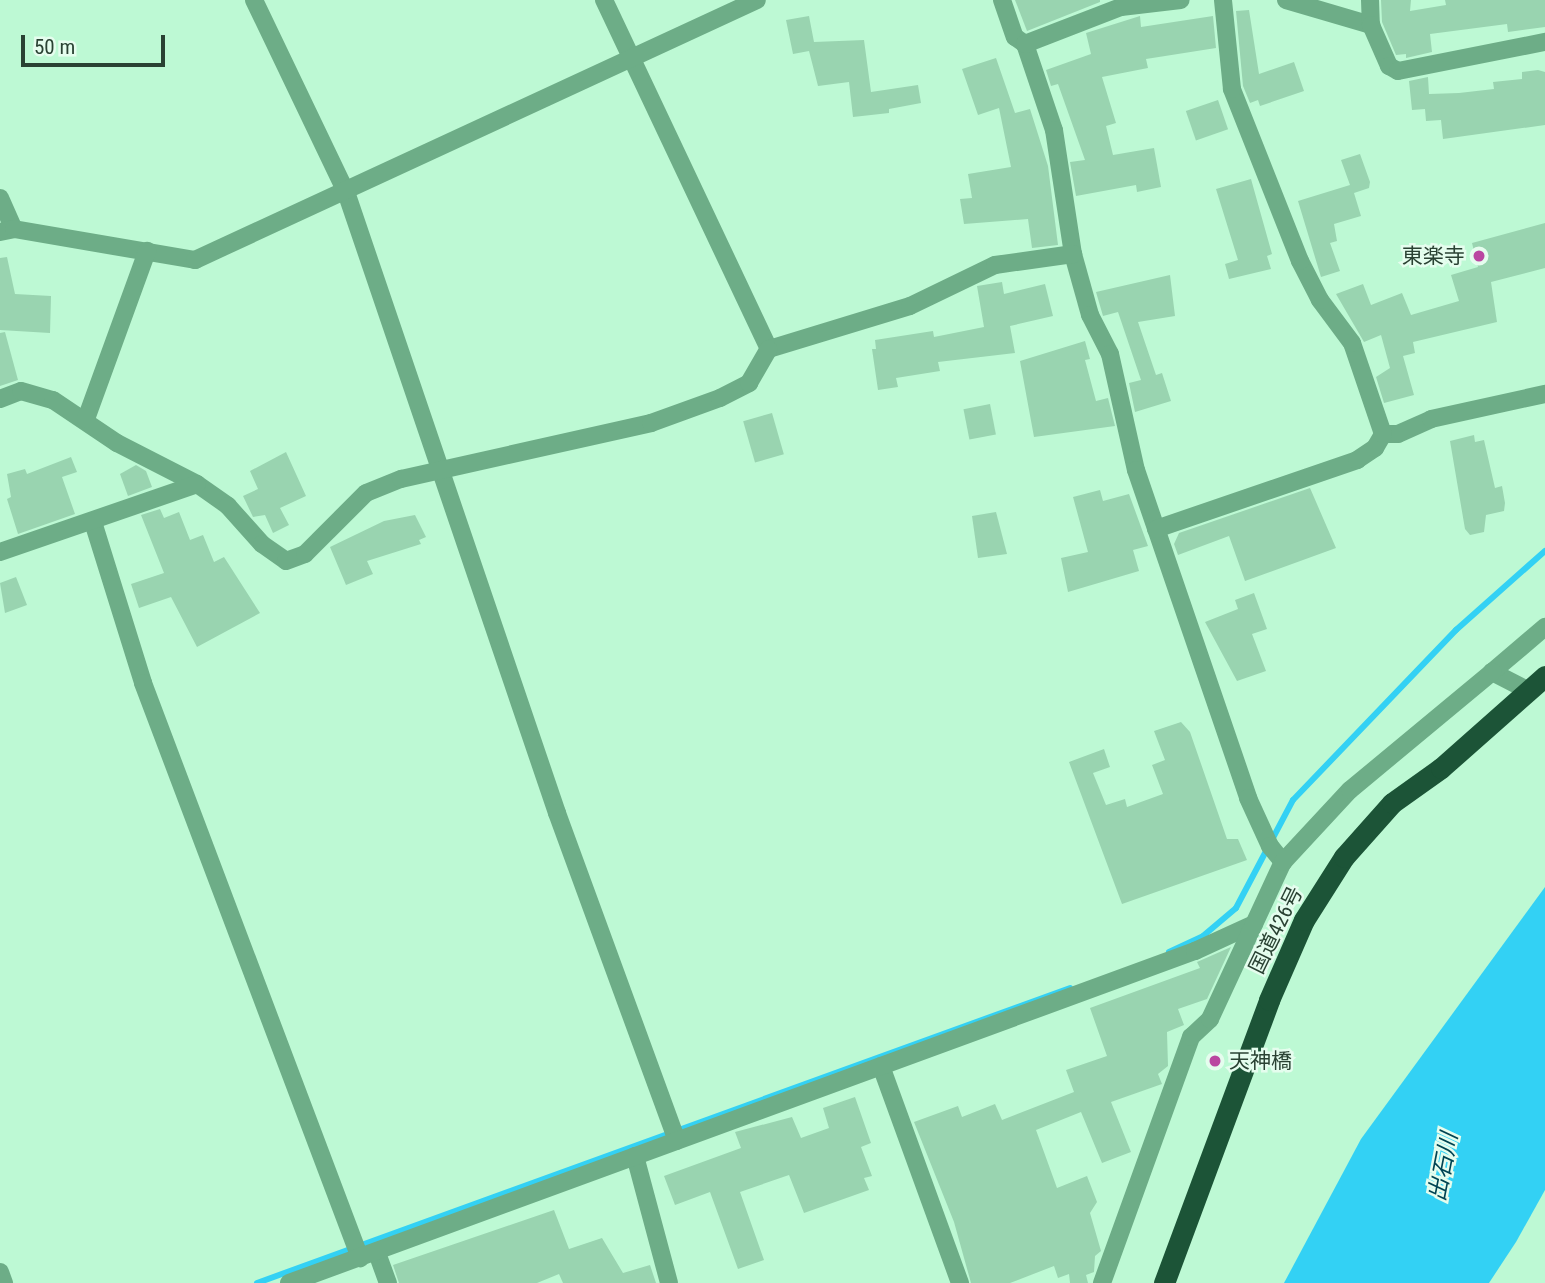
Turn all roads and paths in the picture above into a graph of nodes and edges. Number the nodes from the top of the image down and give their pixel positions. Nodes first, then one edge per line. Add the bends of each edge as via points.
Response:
1 (254, 0) edge
2 (604, 0) edge
3 (757, 0) edge
4 (1002, 0) edge
5 (1181, 0) edge
6 (1223, 0) edge
7 (1286, 0) edge
8 (1370, 0) edge
9 (1371, 25) junction
10 (1545, 43) edge
11 (1025, 44) junction
12 (632, 58) junction
13 (345, 192) junction
14 (0, 198) edge
15 (7, 231) edge
16 (147, 251) junction
17 (1073, 254) junction
18 (769, 349) junction
19 (1545, 394) edge
20 (0, 399) edge
21 (86, 419) junction
22 (1383, 434) junction
23 (439, 474) junction
24 (197, 484) junction
25 (93, 522) junction
26 (1156, 529) junction
27 (0, 552) edge
28 (1545, 626) edge
29 (1492, 672) junction
30 (1537, 683) edge
31 (1283, 862) junction
32 (1254, 924) junction
33 (881, 1066) junction
34 (677, 1141) junction
35 (635, 1156) junction
36 (369, 1255) junction
37 (0, 1272) edge
38 (4, 1283) edge
39 (289, 1283) edge
40 (388, 1283) edge
41 (669, 1283) edge
42 (960, 1283) edge
43 (1102, 1283) edge
44 (1164, 1283) edge

1 - 13 street
2 - 12 street
3 - 12 street
4 - 11 street via 1015,37
5 - 11 street via 1121,7
6 - 22 street via 1232,89 1300,261 1320,300 1352,344
7 - 9 street
8 - 9 street
9 - 10 street via 1389,66 1398,71
11 - 17 street via 1054,130
12 - 13 street
12 - 18 street via 669,147
13 - 16 street via 195,260
13 - 23 street
14 - 15 street
15 - 16 street
16 - 21 street
17 - 18 street via 995,265 910,306
17 - 26 street via 1090,315 1110,354 1136,470
18 - 23 street via 749,383 720,398 651,423
19 - 22 street via 1431,419 1398,434
20 - 21 street via 21,391 53,400
21 - 24 street via 117,443
22 - 26 street via 1375,448 1357,460
23 - 24 street via 401,480 366,493 305,554 286,561 262,544 228,506
23 - 34 street
24 - 25 street
25 - 27 street
25 - 36 street via 143,683
26 - 31 street via 1248,798 1269,846
28 - 29 street
29 - 30 street
29 - 31 street via 1350,790
30 - 44 highway, 国道426号 via 1441,768 1392,803 1344,857 1304,920 1269,1000
31 - 32 street
32 - 33 street via 1195,951
32 - 43 street via 1210,1019 1191,1037
33 - 34 street
33 - 42 street
34 - 35 street
35 - 36 street
35 - 41 street
36 - 39 street
36 - 40 street
37 - 38 street

